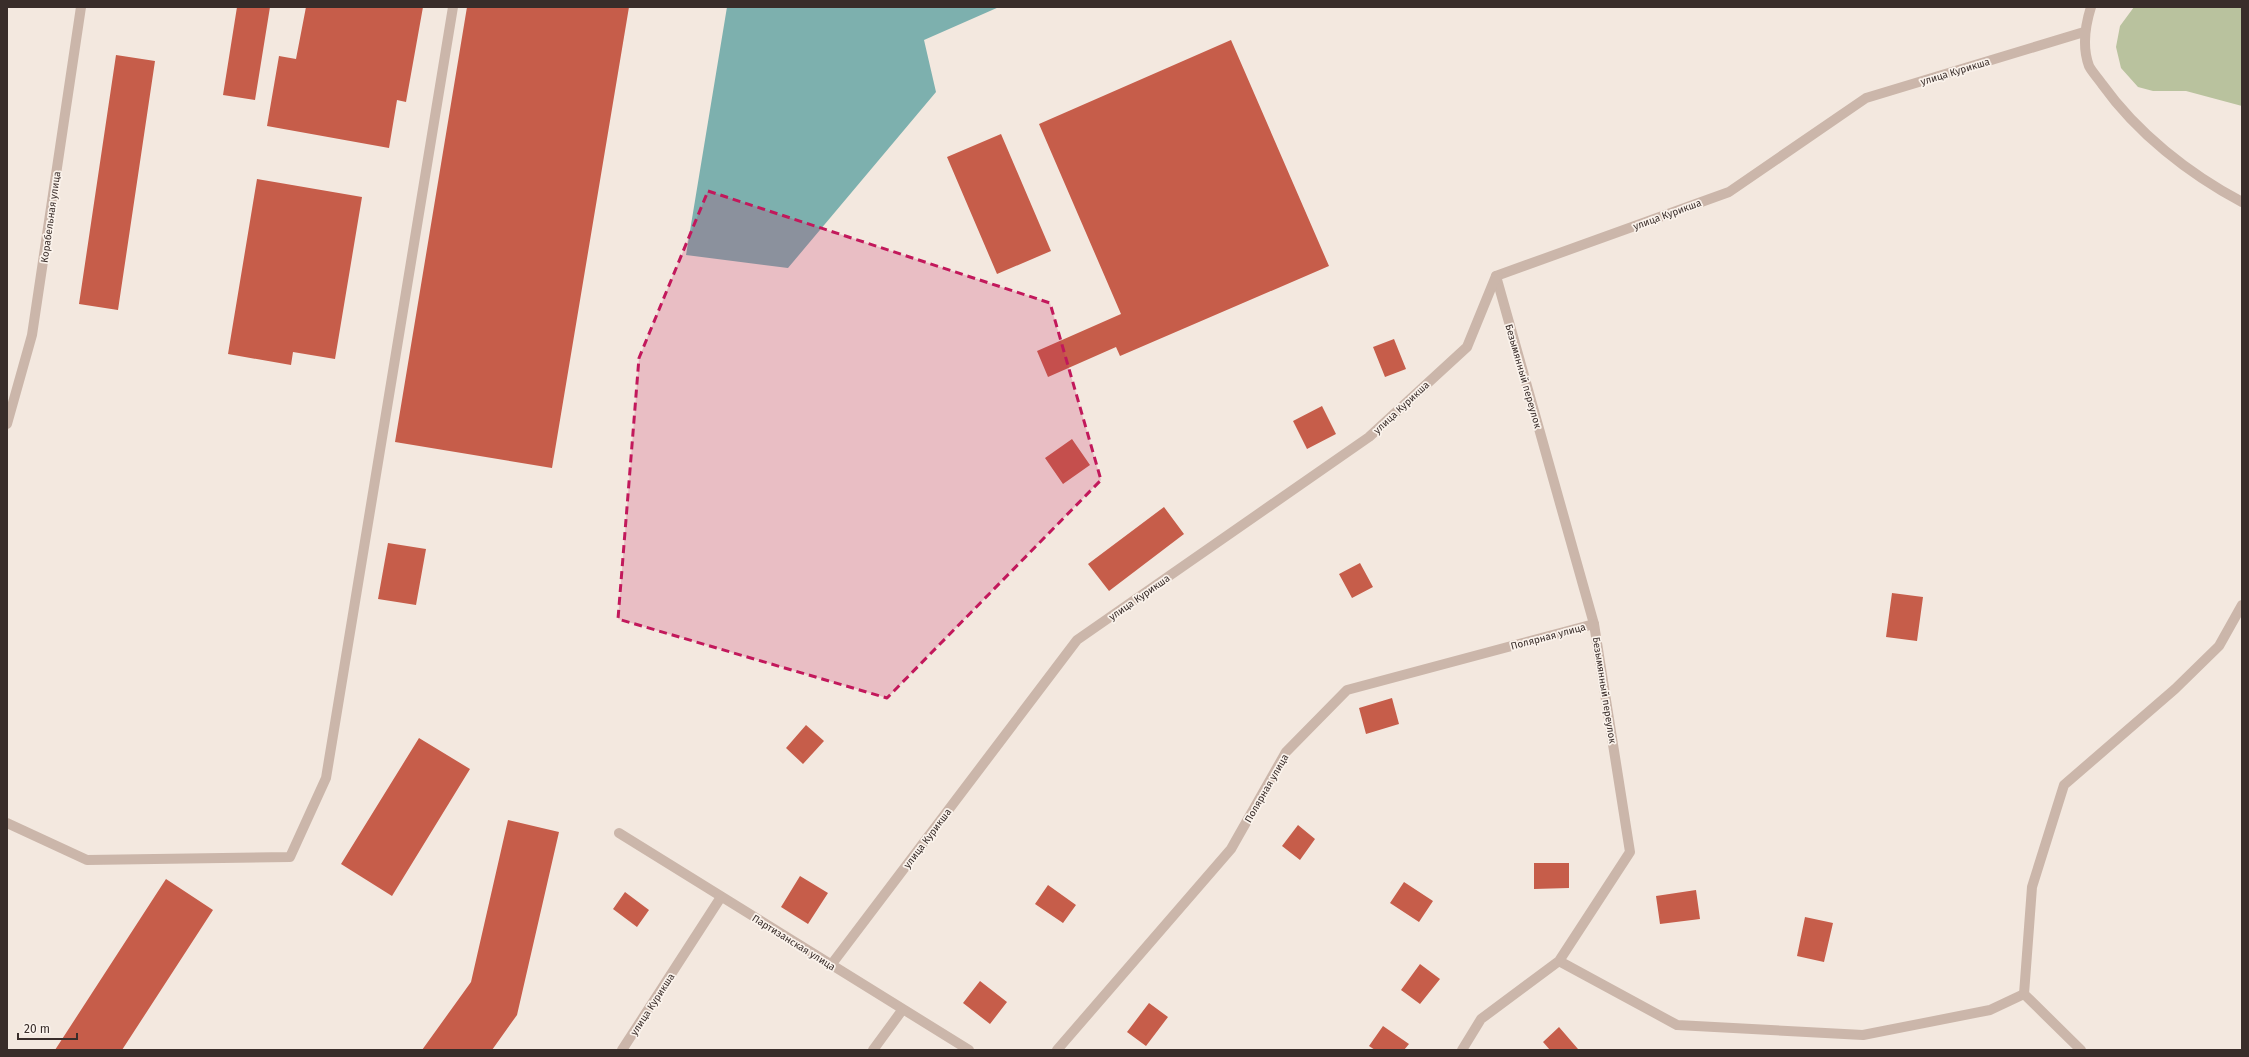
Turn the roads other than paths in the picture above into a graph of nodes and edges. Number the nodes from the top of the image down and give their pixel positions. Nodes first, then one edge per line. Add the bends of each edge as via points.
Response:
1 (81, 7) edge
2 (453, 7) edge
3 (2091, 7) edge
4 (2084, 32) junction
5 (2242, 202) edge
6 (1496, 276) junction
7 (7, 424) edge
8 (2242, 606) edge
9 (1594, 624) junction
10 (7, 823) edge
11 (619, 833) dead end
12 (721, 897) junction
13 (1559, 962) junction
14 (831, 965) junction
15 (2024, 994) junction
16 (903, 1009) junction
17 (622, 1050) edge
18 (873, 1050) edge
19 (969, 1050) edge
20 (1057, 1050) edge
21 (1462, 1050) edge
22 (2081, 1050) edge

1 - 7 street, Корабельная улица via 32,335
2 - 10 street via 326,778 290,857 87,860
3 - 4 street
4 - 5 street via 2090,67 2111,96 2165,151 2222,192
4 - 6 street, улица Курикша via 1866,98 1729,192
6 - 9 street, Безымянный переулок
6 - 14 street, улица Курикша via 1467,347 1369,437 1077,640
8 - 15 street via 2219,646 2064,785 2032,887
9 - 13 street, Безымянный переулок via 1630,852
9 - 20 street, Полярная улица via 1347,690 1286,752 1231,849
11 - 12 street, Партизанская улица
12 - 14 street, Партизанская улица
12 - 17 street, улица Курикша
13 - 15 street via 1677,1025 1863,1035 1990,1010
13 - 21 street, Безымянный переулок via 1481,1019
14 - 16 street, Партизанская улица
15 - 22 street
16 - 18 street
16 - 19 street, Партизанская улица

